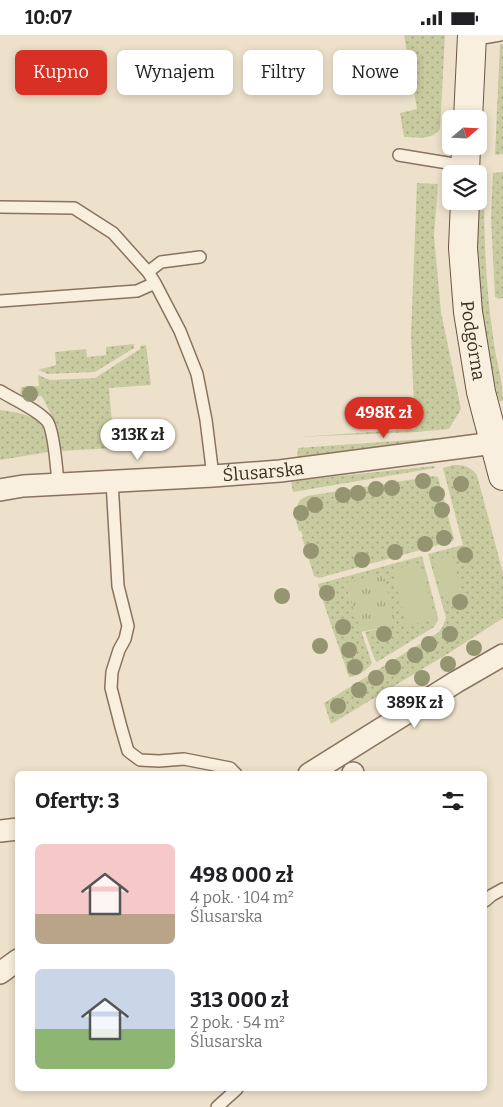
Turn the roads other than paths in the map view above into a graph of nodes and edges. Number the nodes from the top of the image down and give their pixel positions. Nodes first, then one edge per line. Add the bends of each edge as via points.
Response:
1 (500, 35) edge
2 (472, 38) edge
3 (468, 110) edge
4 (398, 155) dead end
5 (466, 162) edge
6 (0, 207) edge
7 (27, 207) junction
8 (465, 210) edge
9 (0, 216) edge
10 (200, 257) dead end
11 (148, 273) junction
12 (156, 283) junction
13 (0, 301) edge
14 (0, 391) edge
15 (494, 443) junction
16 (213, 476) junction
17 (503, 476) edge
18 (112, 481) junction
19 (58, 484) junction
20 (0, 489) edge
21 (503, 655) edge
22 (233, 771) edge
23 (314, 771) edge
24 (15, 829) edge
25 (0, 831) edge
26 (503, 889) edge
27 (487, 899) edge
28 (15, 961) edge
29 (0, 973) edge
30 (235, 1091) edge
31 (218, 1107) edge

1 - 2 lane
2 - 3 street
4 - 5 lane
6 - 7 lane
7 - 9 lane
7 - 11 lane via 74,208 113,233
8 - 15 street, Podgórna via 463,248 468,312 481,392
10 - 11 lane via 161,262
11 - 12 lane
12 - 13 lane via 137,291
12 - 16 lane via 197,374
14 - 19 lane via 48,423
15 - 16 street, Ślusarska via 280,471
15 - 17 street, Podgórna
16 - 18 street, Ślusarska
18 - 19 street, Ślusarska
18 - 22 lane via 118,586 128,626 112,672 111,688 128,751 140,761 184,759
19 - 20 street, Ślusarska
21 - 23 street
24 - 25 street
26 - 27 lane
28 - 29 street
30 - 31 lane

